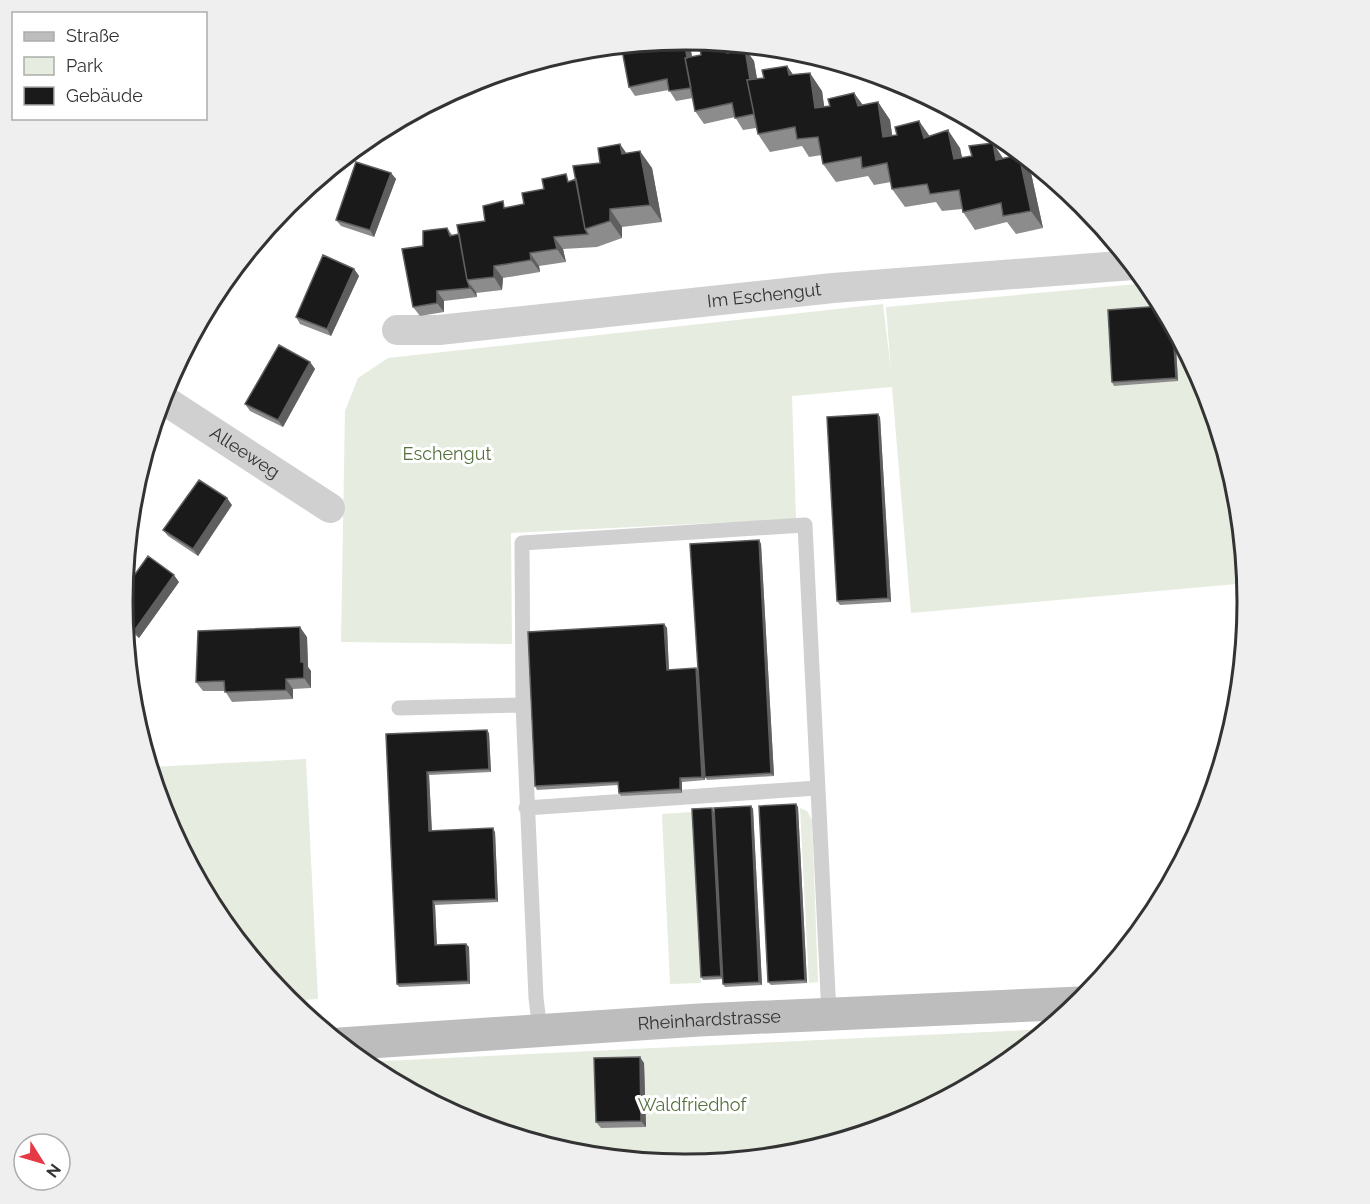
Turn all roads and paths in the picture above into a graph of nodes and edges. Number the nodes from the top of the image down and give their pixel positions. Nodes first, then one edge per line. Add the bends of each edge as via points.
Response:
1 (1123, 266) edge
2 (397, 330) dead end
3 (170, 404) edge
4 (330, 508) dead end
5 (523, 705) junction
6 (399, 708) dead end
7 (817, 788) junction
8 (526, 808) junction
9 (1064, 1004) edge
10 (829, 1014) junction
11 (540, 1030) junction
12 (353, 1043) edge

1 - 2 street, Im Eschengut via 833,288 439,330
3 - 4 street, Alleeweg
5 - 6 lane
5 - 7 lane via 522,543 805,525
5 - 8 lane
7 - 8 lane
7 - 10 lane
8 - 11 lane
9 - 10 street, Rheinhardstrasse
10 - 11 street, Rheinhardstrasse
11 - 12 street, Rheinhardstrasse

